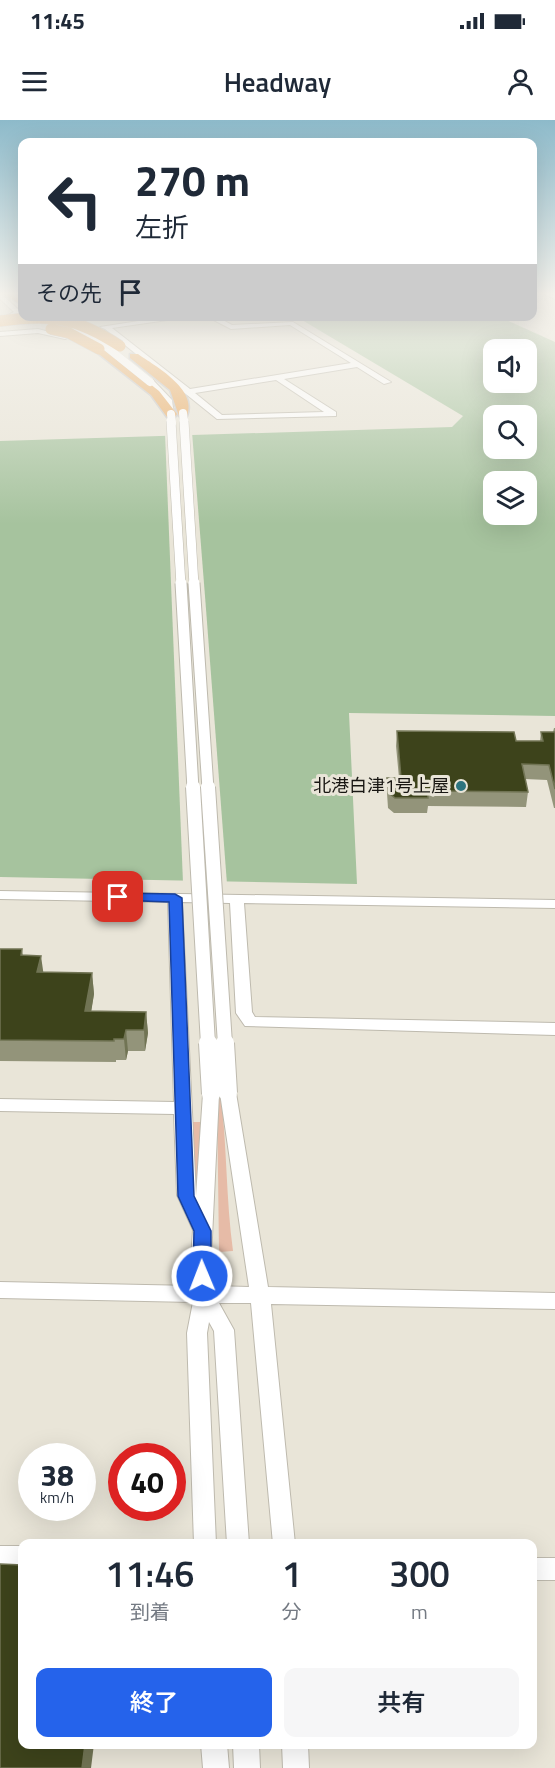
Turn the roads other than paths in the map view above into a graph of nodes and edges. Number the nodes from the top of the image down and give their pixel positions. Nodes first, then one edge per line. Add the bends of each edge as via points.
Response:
1 (125, 370) edge
2 (135, 370) edge
3 (151, 370) edge
4 (161, 370) edge
5 (325, 370) edge
6 (369, 370) edge
7 (278, 378) junction
8 (387, 382) dead end
9 (189, 392) junction
10 (177, 413) junction
11 (220, 417) junction
12 (236, 429) dead end
13 (0, 895) edge
14 (175, 898) junction
15 (237, 900) junction
16 (555, 904) edge
17 (555, 1029) edge
18 (220, 1094) junction
19 (0, 1105) edge
20 (182, 1108) junction
21 (202, 1231) junction
22 (0, 1290) edge
23 (204, 1295) junction
24 (260, 1295) junction
25 (555, 1301) edge
26 (205, 1539) edge
27 (238, 1539) edge
28 (284, 1539) edge
29 (0, 1557) edge
30 (18, 1557) edge
31 (537, 1569) edge
32 (555, 1569) edge
33 (214, 1749) edge
34 (246, 1749) edge
35 (295, 1749) edge
36 (216, 1768) edge
37 (247, 1768) edge
38 (296, 1768) edge

1 - 10 highway
2 - 10 street, bridge via 157,388
3 - 10 highway via 176,389 183,400
4 - 9 street
5 - 7 street
6 - 8 street
7 - 9 street
7 - 11 street via 333,414
9 - 11 street
10 - 18 street, bridge
11 - 12 street
13 - 14 street
14 - 15 street
14 - 20 street
15 - 16 street
15 - 17 street via 244,1013 251,1022
18 - 21 street
18 - 24 street
19 - 20 street
20 - 21 street via 186,1196
21 - 23 street
22 - 23 street
23 - 24 street
23 - 26 street via 197,1333
23 - 27 street via 224,1330
24 - 25 street
24 - 28 street
29 - 30 street
31 - 32 street
33 - 36 street
34 - 37 street
35 - 38 street

